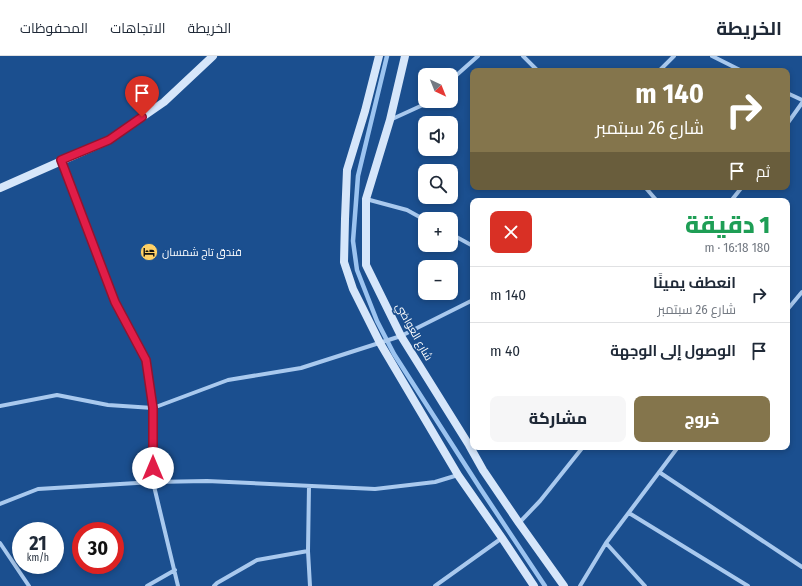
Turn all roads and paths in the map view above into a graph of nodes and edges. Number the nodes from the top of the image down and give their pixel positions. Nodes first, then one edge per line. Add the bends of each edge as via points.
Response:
1 (213, 56) edge
2 (379, 56) edge
3 (405, 56) edge
4 (478, 56) edge
5 (523, 56) edge
6 (674, 56) edge
7 (712, 56) edge
8 (535, 68) edge
9 (662, 68) edge
10 (736, 68) edge
11 (458, 74) edge
12 (790, 95) edge
13 (802, 102) edge
14 (418, 107) edge
15 (390, 120) junction
16 (790, 120) edge
17 (61, 160) junction
18 (0, 188) edge
19 (648, 190) edge
20 (654, 198) edge
21 (366, 199) junction
22 (418, 216) edge
23 (458, 238) edge
24 (470, 244) edge
25 (802, 292) edge
26 (470, 302) edge
27 (790, 306) edge
28 (401, 336) junction
29 (380, 343) junction
30 (0, 406) edge
31 (153, 408) junction
32 (470, 441) edge
33 (474, 450) edge
34 (581, 450) edge
35 (676, 450) edge
36 (659, 472) junction
37 (458, 476) junction
38 (153, 482) junction
39 (309, 486) junction
40 (0, 504) edge
41 (629, 513) junction
42 (519, 523) junction
43 (502, 538) junction
44 (0, 543) edge
45 (606, 543) junction
46 (308, 551) junction
47 (802, 567) edge
48 (174, 570) junction
49 (29, 586) edge
50 (148, 586) edge
51 (178, 586) edge
52 (214, 586) edge
53 (310, 586) edge
54 (435, 586) edge
55 (534, 586) edge
56 (564, 586) edge
57 (580, 586) edge
58 (645, 586) edge
59 (748, 586) edge

1 - 17 main road via 164,102 109,140
2 - 29 main road via 347,170 344,262 352,289
3 - 15 main road, شارع العواضي
4 - 11 street
5 - 8 street
6 - 9 street
7 - 10 street
12 - 13 street
13 - 16 street
14 - 15 street
15 - 21 main road, شارع العواضي
17 - 18 main road
17 - 31 street via 115,302 146,360
19 - 20 street
21 - 22 street via 407,210
21 - 28 main road, شارع العواضي via 366,265
23 - 24 street
25 - 27 street
26 - 28 street
28 - 29 street
28 - 32 main road, شارع العواضي
29 - 31 street via 301,368 228,380
29 - 37 main road
30 - 31 street via 57,395 108,405
31 - 38 street
33 - 42 main road, شارع العواضي via 483,470
34 - 42 street
35 - 36 street
36 - 41 street
36 - 47 street
37 - 39 street via 435,482 375,489
37 - 43 main road
38 - 39 street via 207,481
38 - 40 street via 38,489
38 - 48 street
39 - 46 street
41 - 45 street
41 - 59 street
42 - 56 main road, شارع العواضي
43 - 54 street
43 - 55 main road
44 - 49 street
45 - 57 street
45 - 58 street
46 - 52 street via 257,560
46 - 53 street
48 - 50 street
48 - 51 street

